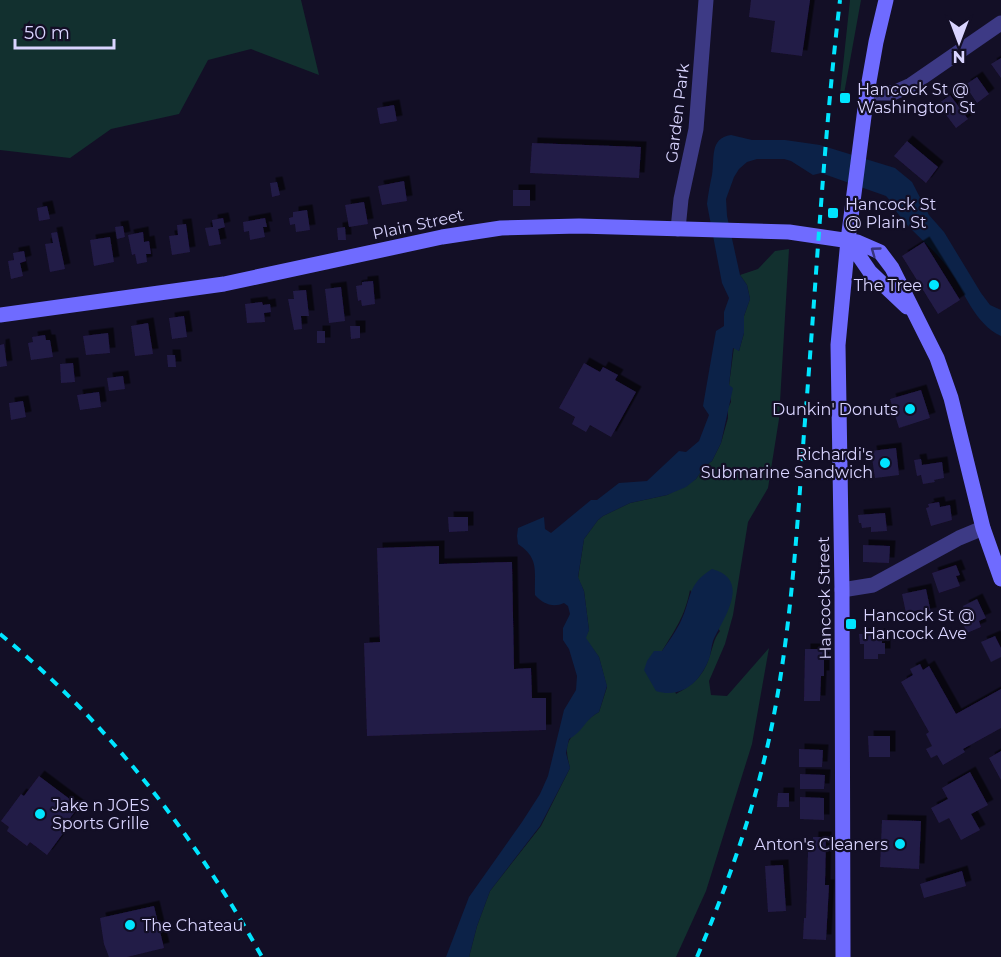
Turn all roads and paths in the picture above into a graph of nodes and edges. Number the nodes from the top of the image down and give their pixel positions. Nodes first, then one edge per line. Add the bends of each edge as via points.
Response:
1 (706, 0) edge
2 (886, 0) edge
3 (1001, 22) edge
4 (867, 93) junction
5 (678, 229) junction
6 (848, 240) junction
7 (0, 315) edge
8 (984, 528) junction
9 (1001, 579) edge
10 (842, 590) junction
11 (843, 957) edge

1 - 5 street, Garden Park via 696,129
2 - 4 main road
3 - 4 street via 911,85 893,93
4 - 6 main road, Hancock Street
5 - 6 main road, Plain Street via 789,232
5 - 7 main road, Plain Street via 560,225 480,230 249,279
6 - 8 main road via 870,272 912,311 929,342 947,384
6 - 10 main road, Hancock Street via 838,345
8 - 9 main road
8 - 10 street via 873,585
10 - 11 main road, Hancock Street

